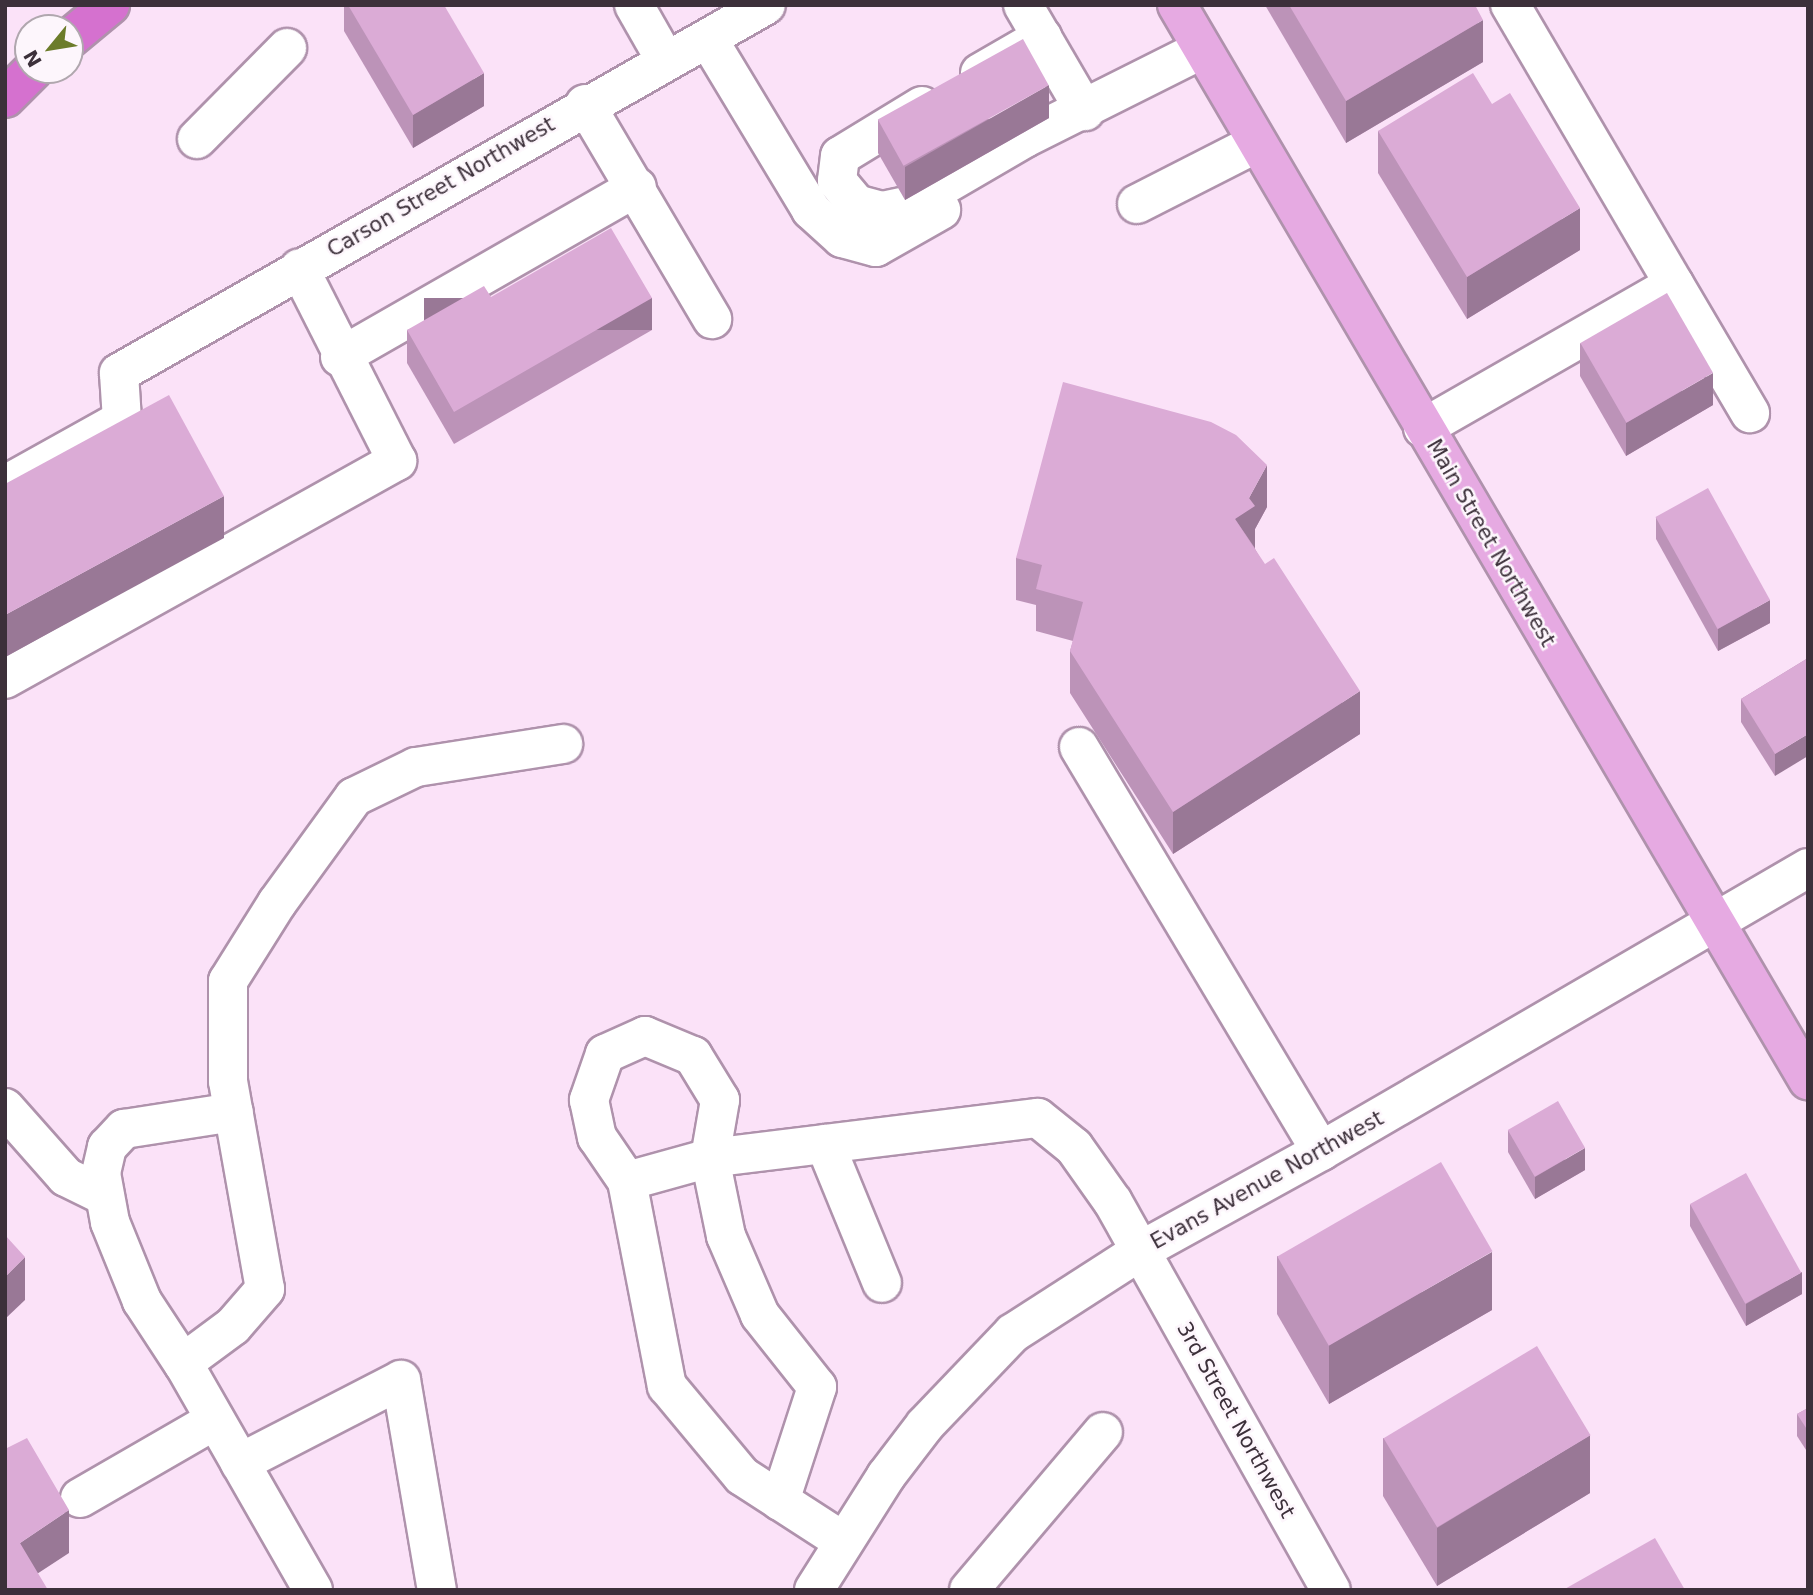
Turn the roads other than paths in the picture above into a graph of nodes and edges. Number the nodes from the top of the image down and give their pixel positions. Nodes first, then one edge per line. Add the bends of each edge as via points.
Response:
1 (110, 5) edge
2 (634, 5) edge
3 (766, 5) edge
4 (1023, 5) edge
5 (1177, 5) edge
6 (1510, 5) edge
7 (84, 26) edge
8 (1042, 37) junction
9 (708, 40) junction
10 (287, 48) dead end
11 (1201, 50) junction
12 (666, 61) junction
13 (19, 84) edge
14 (5, 98) edge
15 (585, 104) junction
16 (1085, 111) junction
17 (197, 139) dead end
18 (1255, 144) junction
19 (638, 187) junction
20 (1137, 204) dead end
21 (299, 268) junction
22 (1674, 284) junction
23 (712, 319) dead end
24 (340, 357) junction
25 (1750, 413) dead end
26 (1423, 428) junction
27 (5, 485) edge
28 (5, 678) edge
29 (564, 744) dead end
30 (1079, 747) dead end
31 (1808, 868) edge
32 (1715, 924) junction
33 (1808, 1080) edge
34 (5, 1108) edge
35 (234, 1112) junction
36 (825, 1144) junction
37 (1321, 1151) junction
38 (710, 1158) junction
39 (627, 1181) junction
40 (105, 1196) junction
41 (1140, 1251) junction
42 (882, 1283) dead end
43 (184, 1365) junction
44 (215, 1420) junction
45 (1103, 1432) dead end
46 (240, 1463) junction
47 (80, 1498) dead end
48 (780, 1501) junction
49 (844, 1542) junction
50 (313, 1590) edge
51 (438, 1590) edge
52 (814, 1590) edge
53 (969, 1590) edge
54 (1331, 1590) edge

1 - 7 highway
2 - 12 street
3 - 9 street, Carson Street Northwest
4 - 8 street
5 - 11 main road, Main Street Northwest
6 - 22 street
8 - 16 street
8 - 16 street via 859,142 840,156 837,181 856,204 882,211 909,205 1026,138
9 - 12 street, Carson Street Northwest
9 - 16 street via 811,209 842,238 876,247 1061,142
10 - 17 street
11 - 16 street
11 - 18 main road, Main Street Northwest
12 - 15 street, Carson Street Northwest
13 - 14 highway
15 - 19 street
15 - 21 street, Carson Street Northwest
18 - 20 street
18 - 26 main road, Main Street Northwest
19 - 23 street
19 - 24 street
21 - 24 street
21 - 27 street, Carson Street Northwest via 119,373 122,420
22 - 25 street
22 - 26 street
24 - 28 street via 397,461
26 - 32 main road, Main Street Northwest
29 - 35 street via 416,767 354,797 276,903 228,981 228,1080
30 - 37 street
31 - 32 street, Evans Avenue Northwest
32 - 33 main road, Main Street Northwest
32 - 37 street, Evans Avenue Northwest
34 - 40 street via 66,1177
35 - 40 street via 124,1129 107,1147 101,1173
35 - 43 street via 265,1289 233,1326
36 - 38 street, 3rd Street Northwest
36 - 41 street, 3rd Street Northwest via 1038,1118 1074,1147
36 - 42 street
37 - 41 street, Evans Avenue Northwest
38 - 39 street
38 - 39 street via 720,1100 692,1056 645,1036 605,1054 589,1100 597,1137
38 - 48 street via 726,1236 760,1315 817,1387
39 - 48 street via 667,1386 742,1476
40 - 43 street via 110,1222 142,1301
41 - 49 street, Evans Avenue Northwest via 1013,1333 967,1377 886,1476
41 - 54 street, 3rd Street Northwest
43 - 44 street
44 - 46 street
44 - 47 street
45 - 53 street
46 - 50 street
46 - 51 street via 401,1380
48 - 49 street
49 - 52 street, Evans Avenue Northwest

